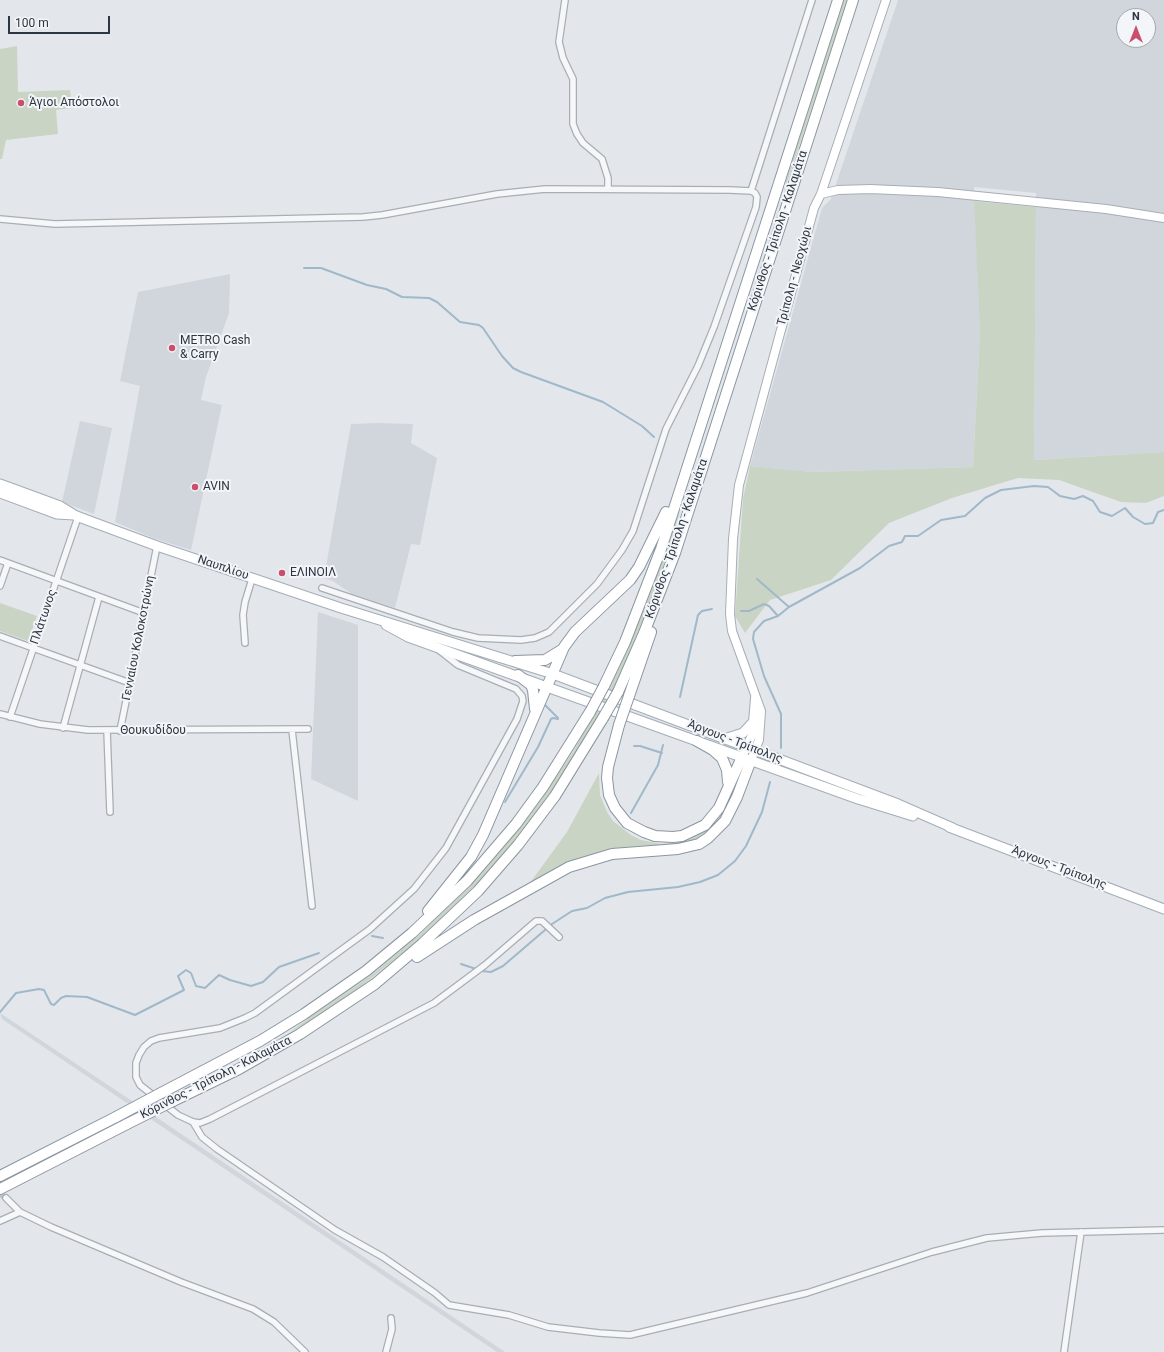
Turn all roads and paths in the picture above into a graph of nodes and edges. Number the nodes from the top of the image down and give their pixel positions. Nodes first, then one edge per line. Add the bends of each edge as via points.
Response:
1 (565, 0) edge
2 (812, 0) edge
3 (838, 0) edge
4 (853, 0) edge
5 (886, 0) edge
6 (608, 189) junction
7 (751, 191) junction
8 (821, 194) junction
9 (1164, 218) edge
10 (0, 219) edge
11 (684, 475) junction
12 (0, 484) edge
13 (0, 493) edge
14 (76, 516) junction
15 (157, 546) junction
16 (0, 560) edge
17 (8, 564) junction
18 (252, 579) junction
19 (56, 581) junction
20 (0, 586) edge
21 (322, 588) dead end
22 (661, 590) junction
23 (99, 597) junction
24 (144, 613) junction
25 (373, 618) junction
26 (0, 636) edge
27 (245, 643) dead end
28 (435, 646) junction
29 (564, 647) junction
30 (34, 648) junction
31 (515, 661) junction
32 (80, 665) junction
33 (553, 674) junction
34 (518, 675) junction
35 (130, 683) junction
36 (548, 686) junction
37 (756, 697) junction
38 (0, 714) edge
39 (534, 715) junction
40 (10, 717) junction
41 (754, 721) junction
42 (63, 728) junction
43 (308, 729) dead end
44 (107, 730) junction
45 (292, 730) junction
46 (120, 731) junction
47 (724, 738) junction
48 (698, 741) junction
49 (751, 749) junction
50 (747, 759) junction
51 (727, 788) junction
52 (110, 812) dead end
53 (953, 828) junction
54 (312, 906) dead end
55 (1164, 909) edge
56 (558, 937) dead end
57 (401, 943) junction
58 (375, 984) junction
59 (192, 1122) junction
60 (0, 1176) edge
61 (0, 1189) edge
62 (6, 1198) tunnel mouth
63 (20, 1212) junction
64 (0, 1221) edge
65 (1164, 1230) edge
66 (1081, 1232) junction
67 (391, 1318) dead end
68 (305, 1352) edge
69 (386, 1352) edge
70 (1064, 1352) edge

1 - 6 street via 559,42 573,79 574,124 580,139 602,159 608,178
2 - 7 street
3 - 11 highway, Κόρινθος - Τρίπολη - Καλαμάτα
4 - 22 highway, Κόρινθος - Τρίπολη - Καλαμάτα
5 - 8 main road, Τρίπολη - Νεοχώρι
6 - 7 street
6 - 10 street via 511,192 382,215 363,216 55,224
7 - 21 street via 756,194 756,207 714,327 698,366 666,429 633,531 597,584 549,632 521,640 478,638
8 - 9 main road via 838,190 870,189 931,192 1099,208
8 - 37 main road, Τρίπολη - Νεοχώρι via 814,208 742,469 736,508 730,583 730,622
11 - 29 highway via 639,567 630,580 575,632
11 - 57 highway, Κόρινθος - Τρίπολη - Καλαμάτα, bridge via 642,599 590,712 543,787 502,842 467,880
12 - 14 main road, Ναυπλίου via 60,506
13 - 14 main road, Ναυπλίου via 57,514
14 - 15 main road, Ναυπλίου
14 - 19 street, Πλάτωνος
15 - 18 main road, Ναυπλίου
15 - 24 street, Γενναίου Κολοκοτρώνη
16 - 17 street
17 - 19 street
17 - 20 street
18 - 25 main road, Ναυπλίου
18 - 27 street via 243,615
19 - 23 street
19 - 30 street, Πλάτωνος
22 - 51 highway, bridge via 655,621 619,725 608,767 607,786 615,808 627,823 673,838 691,833 705,825 716,814
22 - 58 highway, Κόρινθος - Τρίπολη - Καλαμάτα, bridge via 618,692 555,796 503,863 440,928
23 - 24 street
23 - 32 street
24 - 35 street, Γενναίου Κολοκοτρώνη
25 - 28 main road, Ναυπλίου via 400,634
25 - 31 main road, Ναυπλίου
26 - 30 street
28 - 34 main road, Ναυπλίου
28 - 59 street via 458,665 516,689 523,701 517,719 446,848 414,889 370,929 245,1018 220,1028 159,1038 144,1047 136,1063 136,1077 140,1085 178,1115
29 - 31 highway via 545,660
29 - 33 highway
30 - 32 street
30 - 40 street, Πλάτωνος
31 - 33 main road, Άργους - Τρίπολης
32 - 35 street
32 - 42 street
33 - 36 highway
33 - 47 main road, Άργους - Τρίπολης
34 - 36 main road, Άργους - Τρίπολης
34 - 39 highway via 534,690
35 - 46 street, Γενναίου Κολοκοτρώνη
36 - 39 highway
36 - 48 main road, Άργους - Τρίπολης
37 - 41 main road, Τρίπολη - Νεοχώρι
37 - 49 main road, Τρίπολη - Νεοχώρι via 761,718 759,740
38 - 40 street, Θουκυδίδου
39 - 57 highway via 483,835 471,857
40 - 42 street, Θουκυδίδου
41 - 47 main road via 743,733
41 - 49 main road, Τρίπολη - Νεοχώρι
42 - 44 street, Θουκυδίδου
43 - 45 street, Θουκυδίδου
44 - 46 street, Θουκυδίδου
44 - 52 street
45 - 46 street, Θουκυδίδου
45 - 54 street
47 - 49 main road, Άργους - Τρίπολης
48 - 50 main road, Άργους - Τρίπολης
48 - 51 highway via 722,758 728,770
49 - 50 main road
49 - 53 main road, Άργους - Τρίπολης via 898,804
50 - 51 highway
50 - 53 main road, Άργους - Τρίπολης via 858,799
50 - 58 highway via 737,797 725,821 708,838 688,847 612,854 569,867 468,924
53 - 55 main road, Άργους - Τρίπολης
56 - 59 street via 542,921 536,921 485,965 434,1003 210,1120
57 - 60 highway, Κόρινθος - Τρίπολη - Καλαμάτα, bridge via 354,980 288,1024
58 - 61 highway, Κόρινθος - Τρίπολη - Καλαμάτα, bridge via 280,1046 239,1069
59 - 66 street via 202,1137 217,1149 336,1230 383,1256 449,1305 509,1315 548,1328 630,1334 807,1293 932,1252 987,1238 1018,1234
62 - 63 street
63 - 64 street
63 - 68 street via 180,1282 253,1309 274,1322
65 - 66 street
66 - 70 street
67 - 69 street via 392,1329

